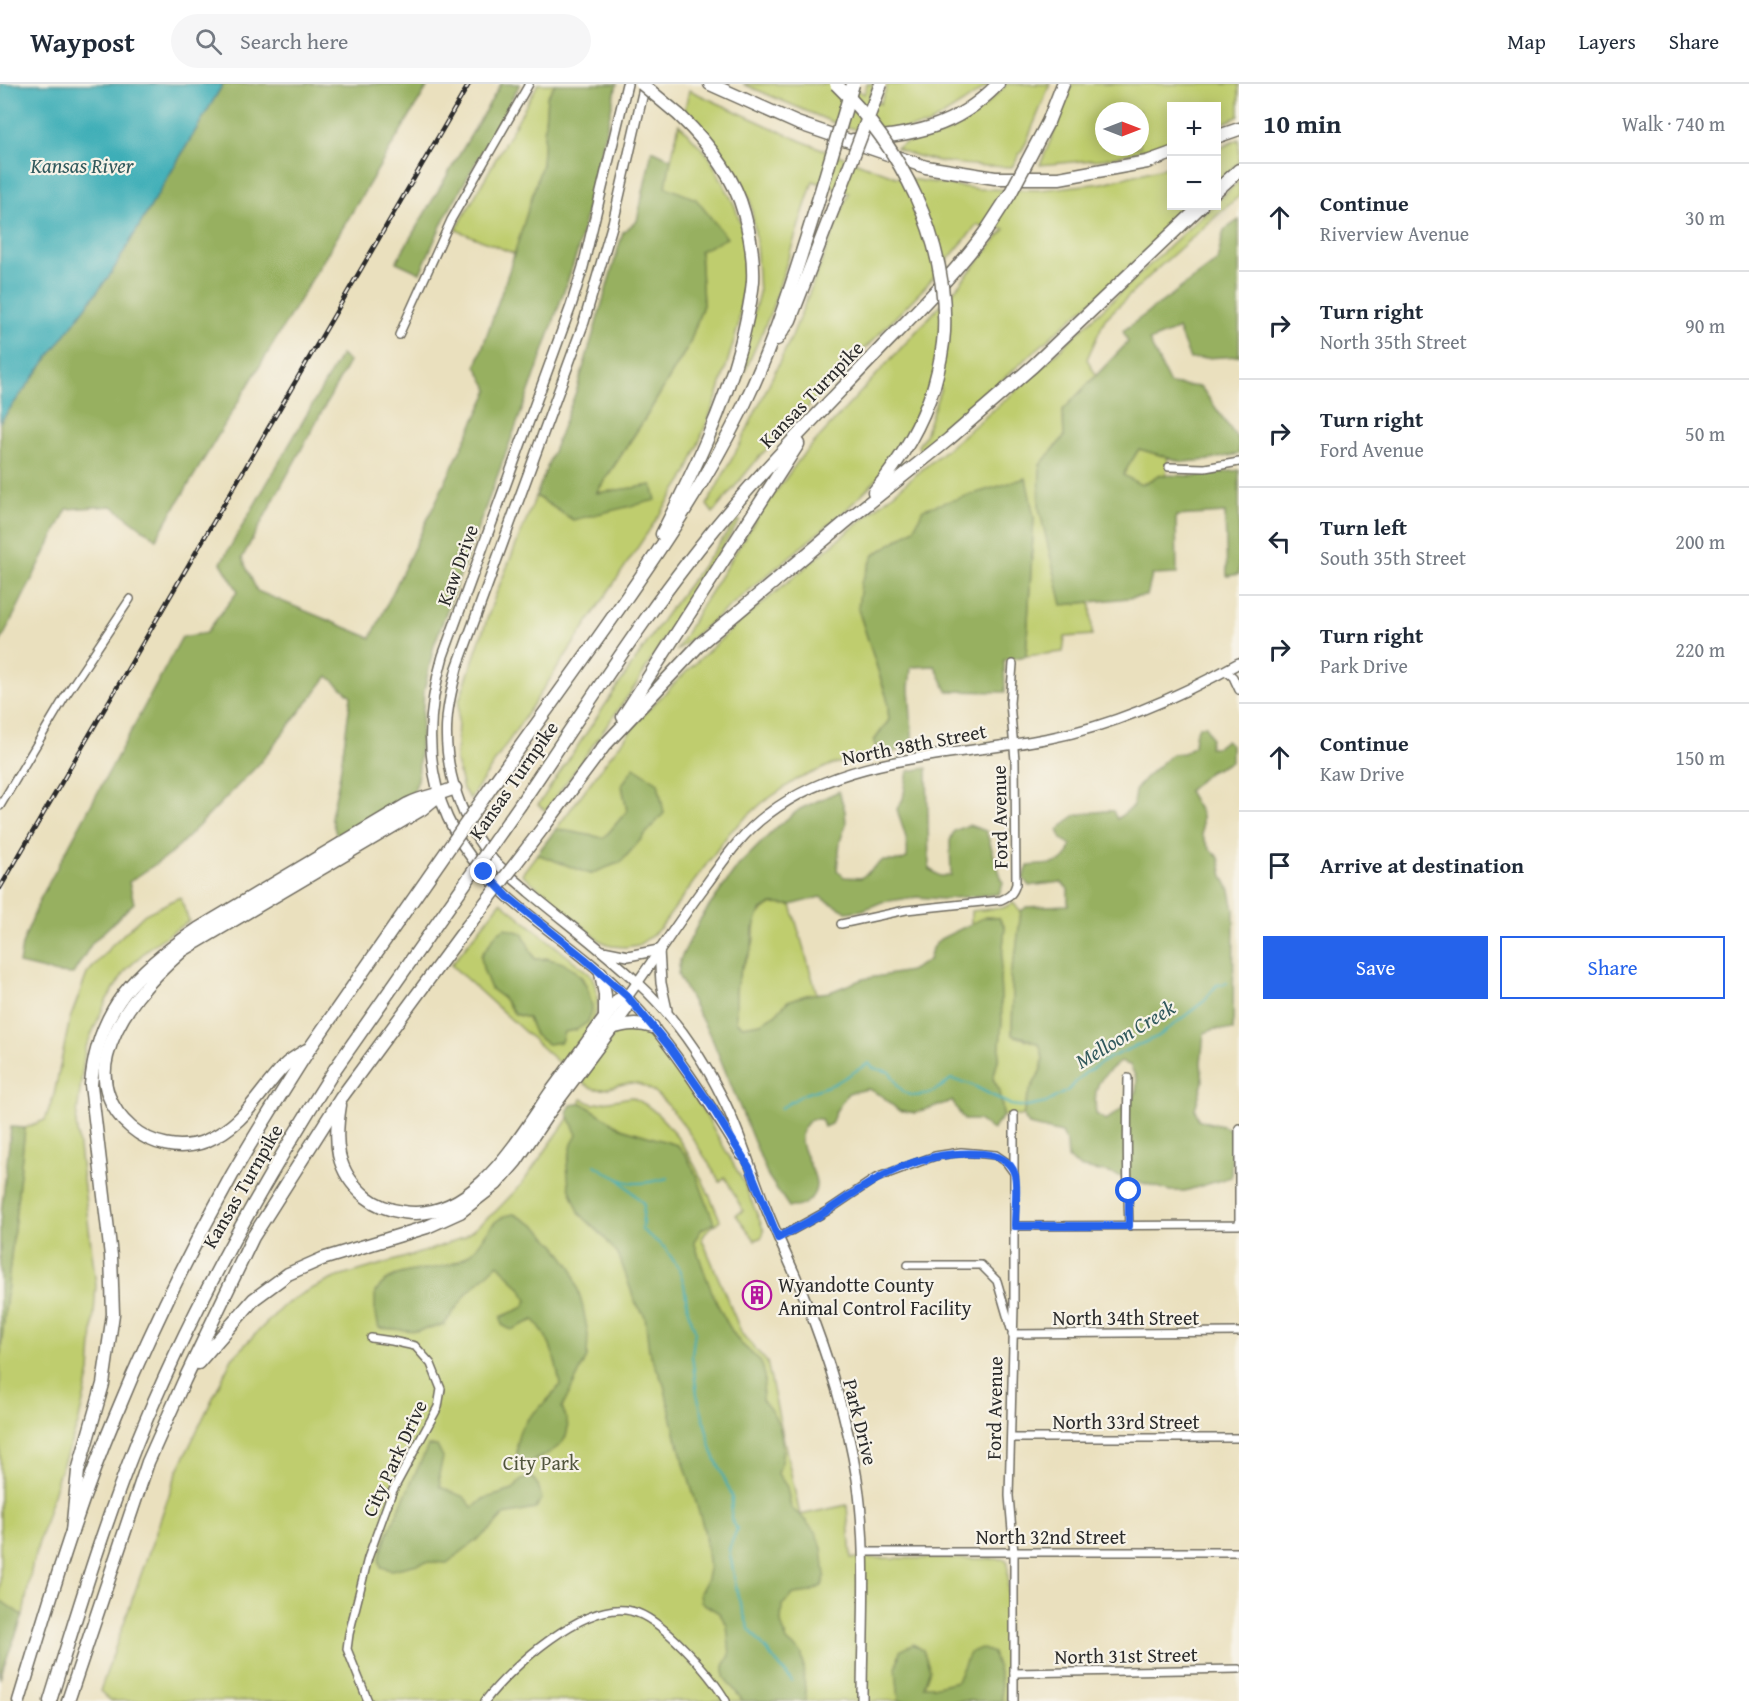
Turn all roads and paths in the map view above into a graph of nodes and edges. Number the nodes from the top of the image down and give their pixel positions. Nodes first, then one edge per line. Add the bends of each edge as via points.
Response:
1 (529, 84) edge
2 (627, 84) edge
3 (644, 84) edge
4 (710, 84) edge
5 (836, 84) edge
6 (853, 84) edge
7 (881, 84) edge
8 (998, 84) edge
9 (1063, 84) edge
10 (1239, 129) edge
11 (1221, 135) edge
12 (849, 141) junction
13 (1167, 155) edge
14 (1239, 170) edge
15 (1221, 186) edge
16 (1197, 210) edge
17 (399, 335) dead end
18 (768, 353) junction
19 (817, 415) junction
20 (1239, 462) edge
21 (1169, 467) dead end
22 (854, 516) junction
23 (640, 579) junction
24 (130, 599) dead end
25 (1239, 663) edge
26 (1013, 664) dead end
27 (1226, 671) junction
28 (1239, 690) edge
29 (1012, 744) junction
30 (604, 746) junction
31 (455, 788) junction
32 (439, 795) junction
33 (0, 806) edge
34 (241, 910) junction
35 (841, 924) dead end
36 (600, 950) junction
37 (659, 950) junction
38 (601, 973) junction
39 (638, 982) junction
40 (627, 996) junction
41 (669, 1014) junction
42 (608, 1023) junction
43 (653, 1027) junction
44 (310, 1048) junction
45 (1128, 1078) dead end
46 (341, 1098) junction
47 (546, 1108) junction
48 (1014, 1115) dead end
49 (1239, 1128) edge
50 (749, 1167) junction
51 (1015, 1174) junction
52 (1239, 1225) edge
53 (1015, 1226) junction
54 (1129, 1226) junction
55 (778, 1238) junction
56 (908, 1265) dead end
57 (1239, 1332) edge
58 (1012, 1334) junction
59 (371, 1338) dead end
60 (184, 1381) junction
61 (1012, 1438) junction
62 (1239, 1438) edge
63 (72, 1532) junction
64 (863, 1552) junction
65 (1239, 1552) edge
66 (1014, 1553) junction
67 (1239, 1669) edge
68 (1014, 1673) junction
69 (19, 1701) edge
70 (50, 1701) edge
71 (68, 1701) edge
72 (368, 1701) edge
73 (485, 1701) edge
74 (726, 1701) edge
75 (862, 1701) edge
76 (1014, 1701) edge

1 - 17 street via 452,220
2 - 32 main road, Kaw Drive via 571,306 434,687 429,738
3 - 23 highway, bridge via 706,141 728,176 744,211 753,281 747,320 721,407
3 - 31 main road, Kaw Drive via 613,223 584,322 450,694 446,729
4 - 12 highway
5 - 22 highway, bridge via 869,120 916,199 934,245 942,281 944,324 942,357 914,437 893,470
6 - 18 highway, Kansas Turnpike, bridge
7 - 18 highway, bridge via 790,320
8 - 12 highway via 972,107 936,126
9 - 19 highway, Kansas Turnpike, bridge via 1010,194 972,250
10 - 11 highway
12 - 13 highway via 927,167 995,178 1059,178
14 - 15 highway
16 - 22 highway via 1033,366
18 - 23 highway, Kansas Turnpike via 716,458
19 - 30 highway
19 - 70 highway, Kansas Turnpike, bridge via 730,510 683,569 335,1069 286,1146 173,1358 137,1442 89,1574
20 - 21 street via 1205,468
22 - 30 highway via 701,643
23 - 44 highway, Kansas Turnpike, bridge
24 - 33 street via 66,695
25 - 27 main road, North 38th Street
26 - 29 street, Ford Avenue
27 - 28 street
27 - 29 main road, North 38th Street via 1166,701 1106,723
29 - 35 street, Ford Avenue via 1016,884 1010,896 906,910
29 - 37 main road, North 38th Street via 844,774 799,793 742,836
30 - 46 highway, bridge
31 - 32 highway
31 - 36 main road, Kaw Drive via 477,838 495,861
32 - 34 highway via 424,796 411,808
32 - 38 main road, Kaw Drive via 457,836 484,872 508,897
34 - 44 highway via 183,950 137,996 106,1058 106,1087 115,1109 131,1129 163,1144 204,1142 230,1128 285,1065
34 - 63 highway via 168,949 148,967 116,1004 98,1043 91,1085 111,1256 113,1314 103,1384 78,1471
36 - 37 main road via 621,956
36 - 39 main road, Kaw Drive
37 - 39 main road, North 38th Street
37 - 41 main road via 661,983
38 - 40 main road, Kaw Drive
38 - 42 highway
39 - 40 main road, North 38th Street
39 - 41 main road, Park Drive
40 - 42 highway via 626,1009
40 - 43 main road, Park Drive
41 - 50 main road, Park Drive via 720,1093
42 - 43 highway
42 - 47 highway
43 - 50 main road, Park Drive via 712,1107
44 - 63 highway, Kansas Turnpike via 233,1174 182,1268 114,1419
45 - 54 street
46 - 47 highway via 336,1138 339,1160 347,1176 372,1202 388,1210 414,1214 456,1203 473,1190 495,1170
46 - 60 highway via 253,1237
47 - 60 highway via 516,1161 496,1184 460,1212 426,1227 322,1259 288,1275 254,1299
48 - 51 street, Ford Avenue
49 - 52 street
50 - 55 main road, Park Drive
51 - 53 street, Ford Avenue
51 - 55 street via 996,1155 961,1152 935,1156 876,1178
52 - 54 street
53 - 54 street
53 - 58 street, Ford Avenue
55 - 64 main road, Park Drive via 806,1300 837,1390 857,1479
56 - 58 street via 981,1265 997,1281
57 - 58 street, North 34th Street
58 - 61 street, Ford Avenue
59 - 72 street, City Park Drive via 415,1346 431,1364 441,1389 438,1407 392,1492 368,1558 349,1634 347,1649
60 - 71 highway via 148,1462
61 - 62 street, North 33rd Street
61 - 66 street, Ford Avenue via 1009,1496
63 - 69 highway, Kansas Turnpike
64 - 66 street, North 32nd Street
64 - 75 main road, Park Drive
65 - 66 street, North 32nd Street
66 - 68 street, Ford Avenue
67 - 68 street, North 31st Street
68 - 76 street, Ford Avenue
73 - 74 street via 516,1667 563,1631 609,1610 632,1611 651,1620 692,1655

